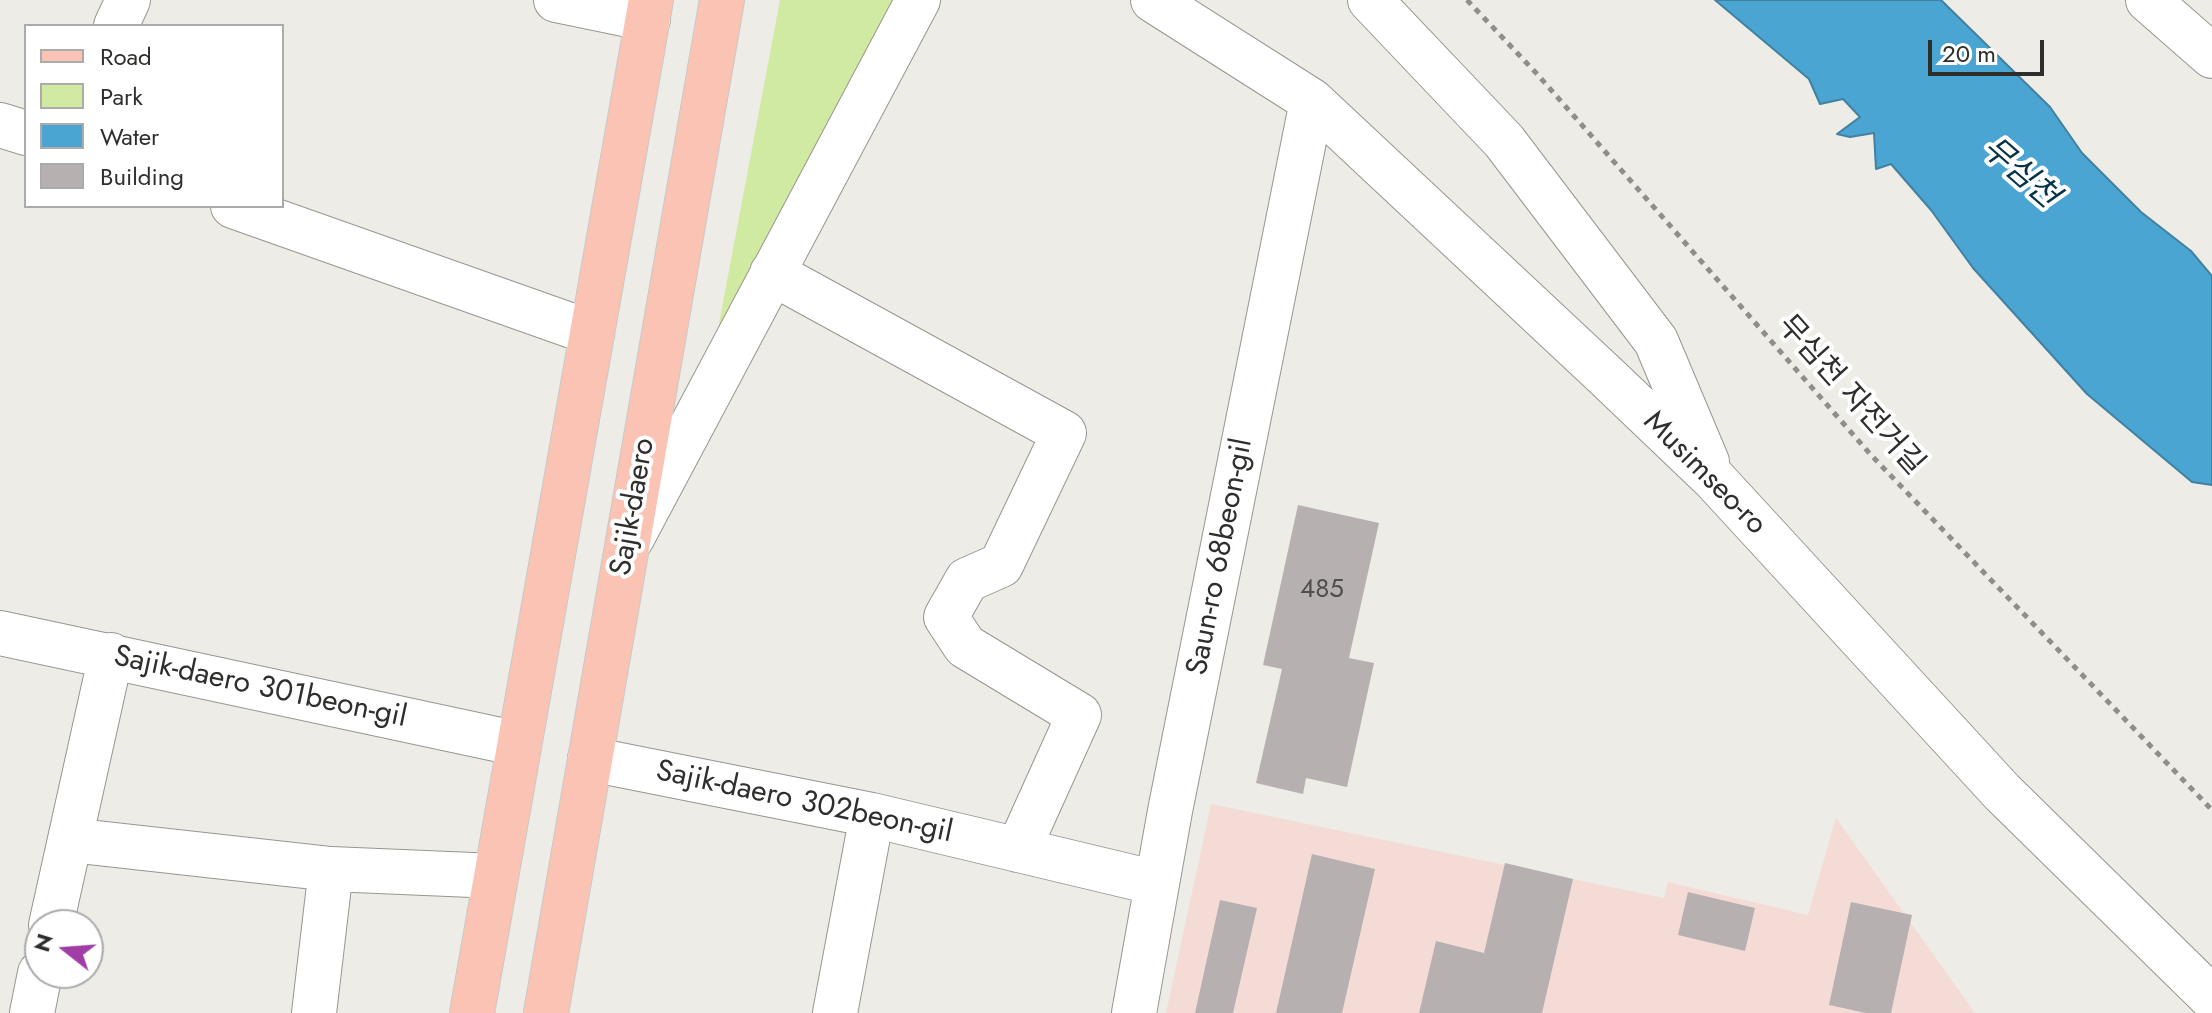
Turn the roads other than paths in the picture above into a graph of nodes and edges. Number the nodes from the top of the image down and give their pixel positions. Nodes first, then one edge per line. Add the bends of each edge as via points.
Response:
1 (128, 0) edge
2 (556, 0) edge
3 (722, 0) edge
4 (918, 0) edge
5 (1153, 0) edge
6 (1370, 0) edge
7 (2150, 2) edge
8 (649, 9) edge
9 (117, 24) edge
10 (2212, 25) edge
11 (2212, 56) edge
12 (1312, 101) junction
13 (0, 125) edge
14 (24, 132) edge
15 (239, 208) edge
16 (772, 273) junction
17 (592, 333) junction
18 (1714, 479) junction
19 (627, 548) junction
20 (0, 633) edge
21 (111, 655) junction
22 (519, 744) junction
23 (590, 759) junction
24 (872, 815) junction
25 (70, 840) junction
26 (1018, 850) junction
27 (331, 869) junction
28 (496, 876) junction
29 (1157, 883) junction
30 (55, 909) edge
31 (37, 989) edge
32 (2212, 998) edge
33 (32, 1013) edge
34 (314, 1013) edge
35 (472, 1013) edge
36 (546, 1013) edge
37 (835, 1013) edge
38 (1134, 1013) edge

1 - 9 street
2 - 8 street
3 - 19 main road, Sajik-daero
4 - 16 street
5 - 12 street, Musimseo-ro
6 - 18 street via 1504,141 1656,341
7 - 10 street
7 - 11 street
8 - 17 main road
12 - 18 street, Musimseo-ro
12 - 29 street, Saun-ro 68beon-gil
13 - 14 street
15 - 17 street
16 - 19 street
16 - 26 street via 1064,433 1001,565 967,580 946,617 965,646 1079,715
17 - 22 main road
18 - 32 street, Musimseo-ro via 2002,792
19 - 23 main road, Sajik-daero
20 - 21 street, Sajik-daero 301beon-gil
21 - 22 street, Sajik-daero 301beon-gil
21 - 25 street
22 - 28 main road
23 - 24 street, Sajik-daero 302beon-gil
23 - 36 main road, Sajik-daero
24 - 26 street, Sajik-daero 302beon-gil
24 - 37 street
25 - 27 street
25 - 30 street
26 - 29 street, Sajik-daero 302beon-gil
27 - 28 street
27 - 34 street
28 - 35 main road
29 - 38 street, Saun-ro 68beon-gil
31 - 33 street

